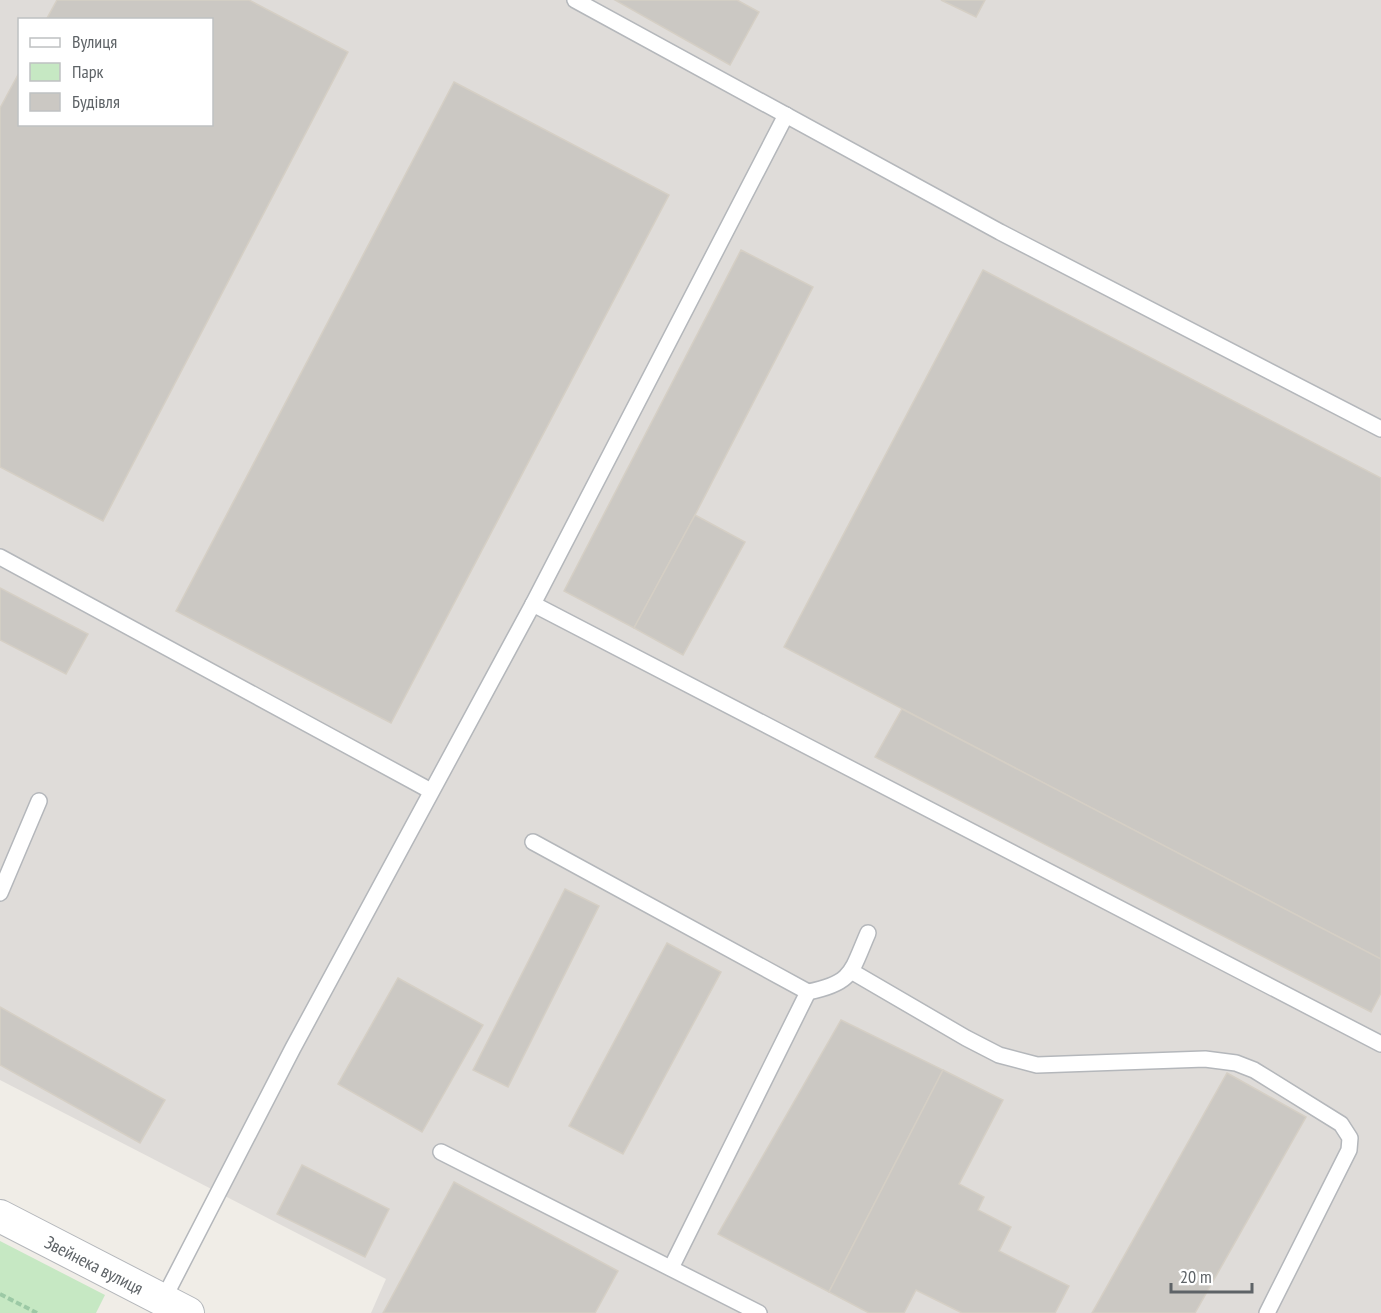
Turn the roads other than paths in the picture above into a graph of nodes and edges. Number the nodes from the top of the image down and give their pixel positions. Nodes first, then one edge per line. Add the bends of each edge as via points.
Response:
1 (575, 0) edge
2 (786, 115) junction
3 (1381, 429) edge
4 (0, 557) edge
5 (533, 604) junction
6 (431, 792) junction
7 (39, 801) dead end
8 (533, 842) dead end
9 (0, 893) edge
10 (868, 933) dead end
11 (851, 971) junction
12 (808, 992) junction
13 (1381, 1044) edge
14 (441, 1152) dead end
15 (0, 1216) edge
16 (671, 1268) junction
17 (169, 1309) edge
18 (759, 1313) edge
19 (1267, 1313) edge

1 - 2 lane
2 - 3 lane via 1000,232
2 - 5 lane
4 - 6 lane
5 - 6 lane
5 - 13 lane
6 - 17 lane via 293,1048
7 - 9 lane
8 - 12 lane
10 - 11 lane
11 - 12 lane via 841,982
11 - 19 lane via 999,1055 1037,1065 1205,1059 1236,1063 1341,1124 1350,1138 1349,1150
12 - 16 lane
14 - 16 lane
15 - 17 street, Звейнека вулиця
16 - 18 lane

